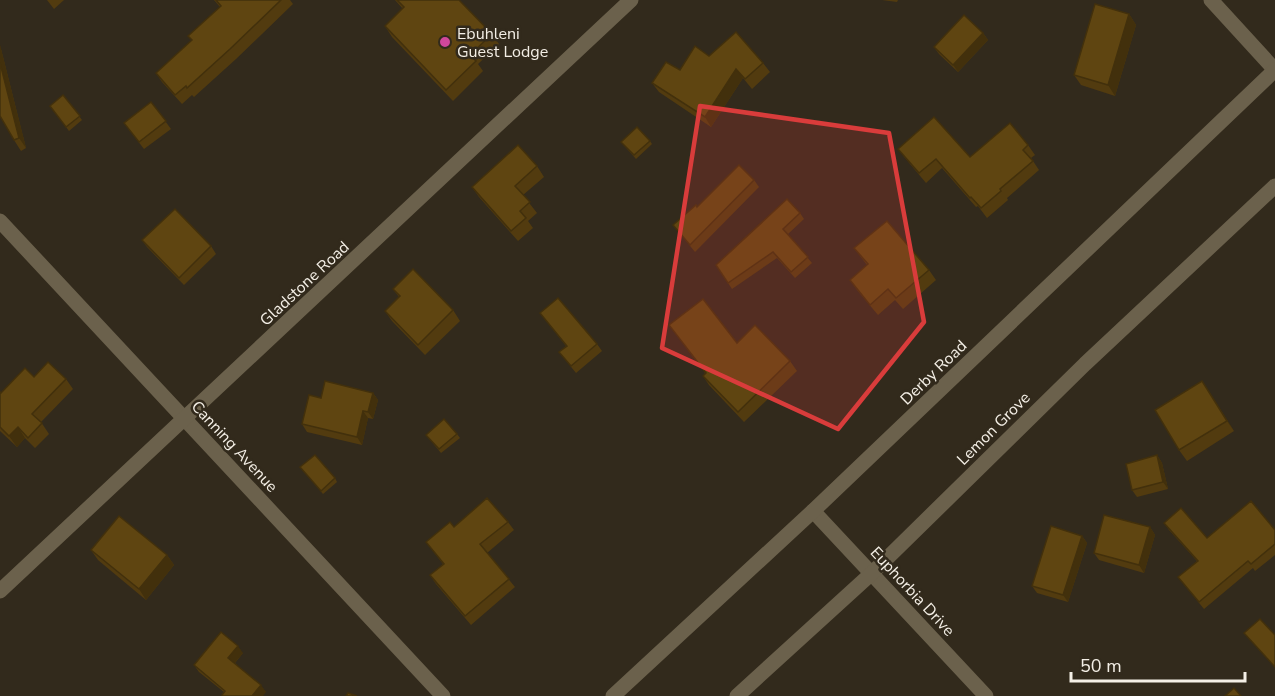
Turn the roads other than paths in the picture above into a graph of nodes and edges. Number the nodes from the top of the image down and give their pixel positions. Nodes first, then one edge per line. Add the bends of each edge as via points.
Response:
1 (631, 0) edge
2 (1211, 0) edge
3 (1275, 70) edge
4 (1275, 186) edge
5 (0, 221) edge
6 (185, 418) junction
7 (813, 511) junction
8 (872, 573) junction
9 (0, 591) edge
10 (443, 696) edge
11 (613, 696) edge
12 (737, 696) edge
13 (986, 696) edge

1 - 6 street, Gladstone Road
2 - 3 street
3 - 7 street, Derby Road
4 - 8 street, Lemon Grove via 1085,364
5 - 6 street, Canning Avenue
6 - 9 street, Gladstone Road
6 - 10 street, Canning Avenue
7 - 8 street, Euphorbia Drive
7 - 11 street, Derby Road
8 - 12 street, Lemon Grove
8 - 13 street, Euphorbia Drive

